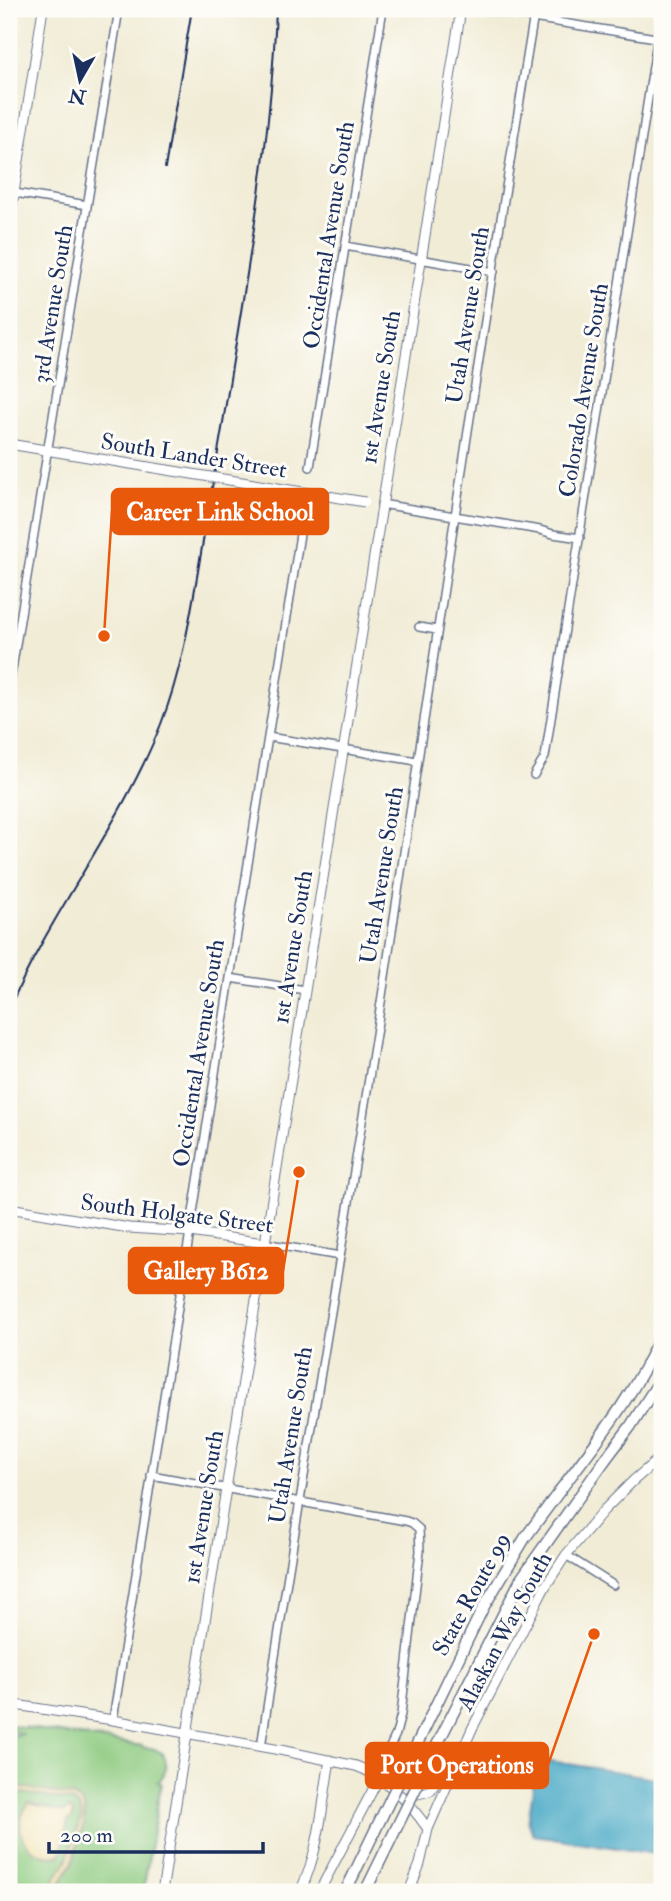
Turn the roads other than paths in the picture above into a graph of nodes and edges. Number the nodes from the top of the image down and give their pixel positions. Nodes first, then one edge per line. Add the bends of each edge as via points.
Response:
1 (43, 9) edge
2 (119, 9) edge
3 (383, 9) edge
4 (461, 9) edge
5 (477, 9) edge
6 (535, 9) edge
7 (662, 9) edge
8 (533, 18) junction
9 (660, 39) edge
10 (11, 192) edge
11 (87, 205) junction
12 (9, 224) edge
13 (345, 246) junction
14 (422, 260) junction
15 (494, 272) junction
16 (9, 444) edge
17 (48, 450) junction
18 (310, 467) dead end
19 (381, 504) junction
20 (303, 515) dead end
21 (455, 516) junction
22 (580, 538) junction
23 (419, 627) dead end
24 (437, 630) junction
25 (9, 688) edge
26 (268, 737) junction
27 (342, 749) junction
28 (417, 761) junction
29 (534, 775) dead end
30 (230, 978) junction
31 (305, 990) junction
32 (9, 1208) edge
33 (190, 1232) junction
34 (264, 1243) junction
35 (340, 1256) junction
36 (662, 1332) edge
37 (662, 1377) edge
38 (662, 1456) edge
39 (151, 1475) junction
40 (225, 1489) junction
41 (299, 1502) junction
42 (566, 1555) junction
43 (612, 1585) dead end
44 (9, 1704) edge
45 (113, 1720) junction
46 (472, 1729) junction
47 (187, 1734) junction
48 (261, 1747) junction
49 (330, 1760) junction
50 (379, 1778) junction
51 (404, 1800) junction
52 (428, 1829) junction
53 (346, 1889) edge
54 (162, 1892) edge
55 (300, 1892) edge
56 (318, 1892) edge
57 (365, 1892) edge
58 (409, 1892) edge

1 - 10 main road
2 - 11 street, 3rd Avenue South
3 - 13 street, Occidental Avenue South
4 - 14 main road, 1st Avenue South
5 - 8 street
6 - 8 street, Utah Avenue South
7 - 9 street, Colorado Avenue South
8 - 9 street
8 - 15 street, Utah Avenue South
9 - 22 street, Colorado Avenue South
10 - 11 street
10 - 12 main road
11 - 17 street, 3rd Avenue South
13 - 14 street
13 - 18 street, Occidental Avenue South
14 - 15 street
14 - 19 main road, 1st Avenue South
15 - 21 street, Utah Avenue South
16 - 17 main road, South Lander Street
17 - 19 main road, South Lander Street, bridge
17 - 25 street, 3rd Avenue South
19 - 21 street, South Lander Street
19 - 27 main road, 1st Avenue South
20 - 26 street, Occidental Avenue South
21 - 22 street, South Lander Street
21 - 24 street, Utah Avenue South
22 - 29 street, Colorado Avenue South via 545,757
23 - 24 street
24 - 28 street, Utah Avenue South
26 - 27 street
26 - 30 street, Occidental Avenue South
27 - 28 street
27 - 31 main road, 1st Avenue South
28 - 35 street, Utah Avenue South
30 - 31 street
30 - 33 street, Occidental Avenue South
31 - 34 main road, 1st Avenue South
32 - 33 main road, South Holgate Street via 129,1228
33 - 34 main road, South Holgate Street
33 - 39 street, Occidental Avenue South
34 - 35 street, South Holgate Street
34 - 40 main road, 1st Avenue South
35 - 41 street, Utah Avenue South
36 - 53 highway, State Route 99, bridge via 617,1413 526,1538 483,1608
37 - 57 highway, State Route 99, bridge via 521,1579
38 - 42 main road, Alaskan Way South via 604,1510
39 - 40 street
39 - 45 street, Occidental Avenue South
40 - 41 street
40 - 47 main road, 1st Avenue South
41 - 48 street, Utah Avenue South
41 - 50 street via 406,1521 419,1532 401,1714
42 - 43 street
42 - 46 main road, Alaskan Way South via 534,1606
44 - 45 main road
45 - 47 main road
46 - 51 main road via 430,1791
46 - 52 main road, Alaskan Way South
47 - 48 main road
47 - 54 main road, 1st Avenue South
48 - 49 main road
49 - 50 main road via 366,1769
49 - 55 main road via 316,1848
50 - 51 main road
50 - 56 main road
51 - 52 main road
52 - 58 main road, Alaskan Way South

